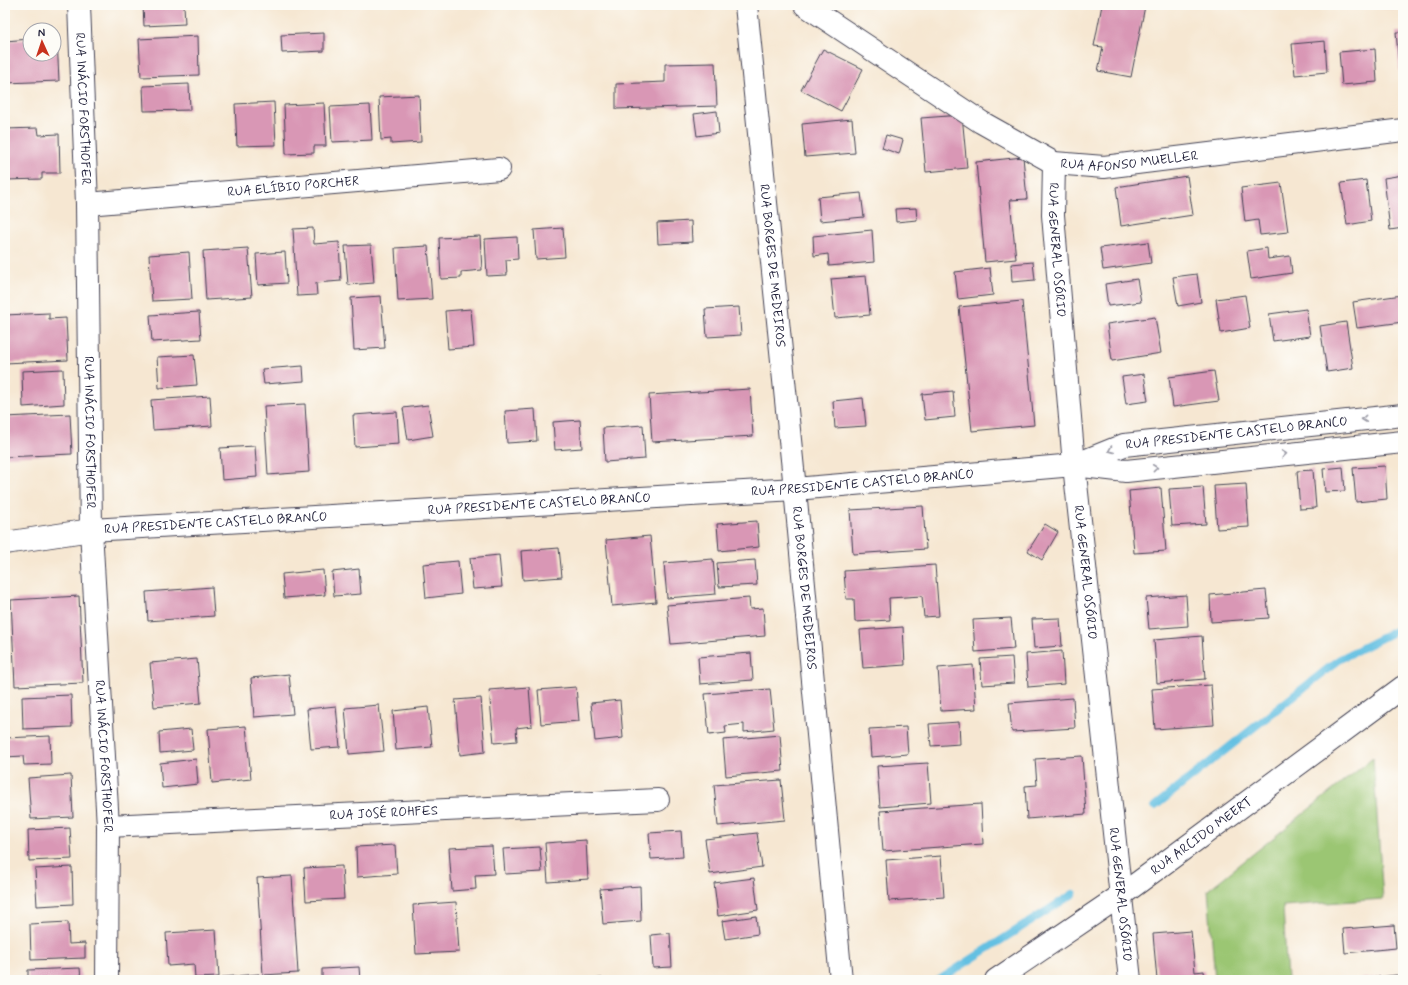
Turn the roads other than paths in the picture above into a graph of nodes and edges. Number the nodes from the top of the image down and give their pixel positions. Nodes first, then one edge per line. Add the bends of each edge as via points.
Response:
1 (79, 5) edge
2 (746, 5) edge
3 (805, 5) edge
4 (1403, 130) edge
5 (1054, 163) junction
6 (499, 169) dead end
7 (87, 204) junction
8 (1403, 415) edge
9 (1403, 442) edge
10 (1074, 465) junction
11 (795, 490) junction
12 (91, 530) junction
13 (5, 543) edge
14 (1403, 687) edge
15 (658, 800) dead end
16 (108, 826) junction
17 (1120, 896) junction
18 (107, 980) edge
19 (841, 980) edge
20 (996, 980) edge
21 (1130, 980) edge

1 - 7 street, RUA INÁCIO FORSTHOFER
2 - 11 street, RUA BORGES DE MEDEIROS
3 - 5 street, RUA AFONSO MUELLER via 981,122
4 - 5 street, RUA AFONSO MUELLER via 1104,167
5 - 10 street, RUA GENERAL OSÓRIO via 1052,215
6 - 7 street, RUA ELÍBIO PORCHER
7 - 12 street, RUA INÁCIO FORSTHOFER
8 -> 10 street, RUA PRESIDENTE CASTELO BRANCO via 1124,445
10 -> 9 street, RUA PRESIDENTE CASTELO BRANCO via 1126,471
10 - 11 street, RUA PRESIDENTE CASTELO BRANCO
10 - 17 street, RUA GENERAL OSÓRIO
11 - 12 street, RUA PRESIDENTE CASTELO BRANCO
11 - 19 street, RUA BORGES DE MEDEIROS
12 - 13 street, RUA PRESIDENTE CASTELO BRANCO
12 - 16 street, RUA INÁCIO FORSTHOFER
14 - 17 street, RUA ARCIDO MEERT
15 - 16 street, RUA JOSÉ ROHFES
16 - 18 street, RUA INÁCIO FORSTHOFER
17 - 20 street, RUA ARCIDO MEERT
17 - 21 street, RUA GENERAL OSÓRIO

